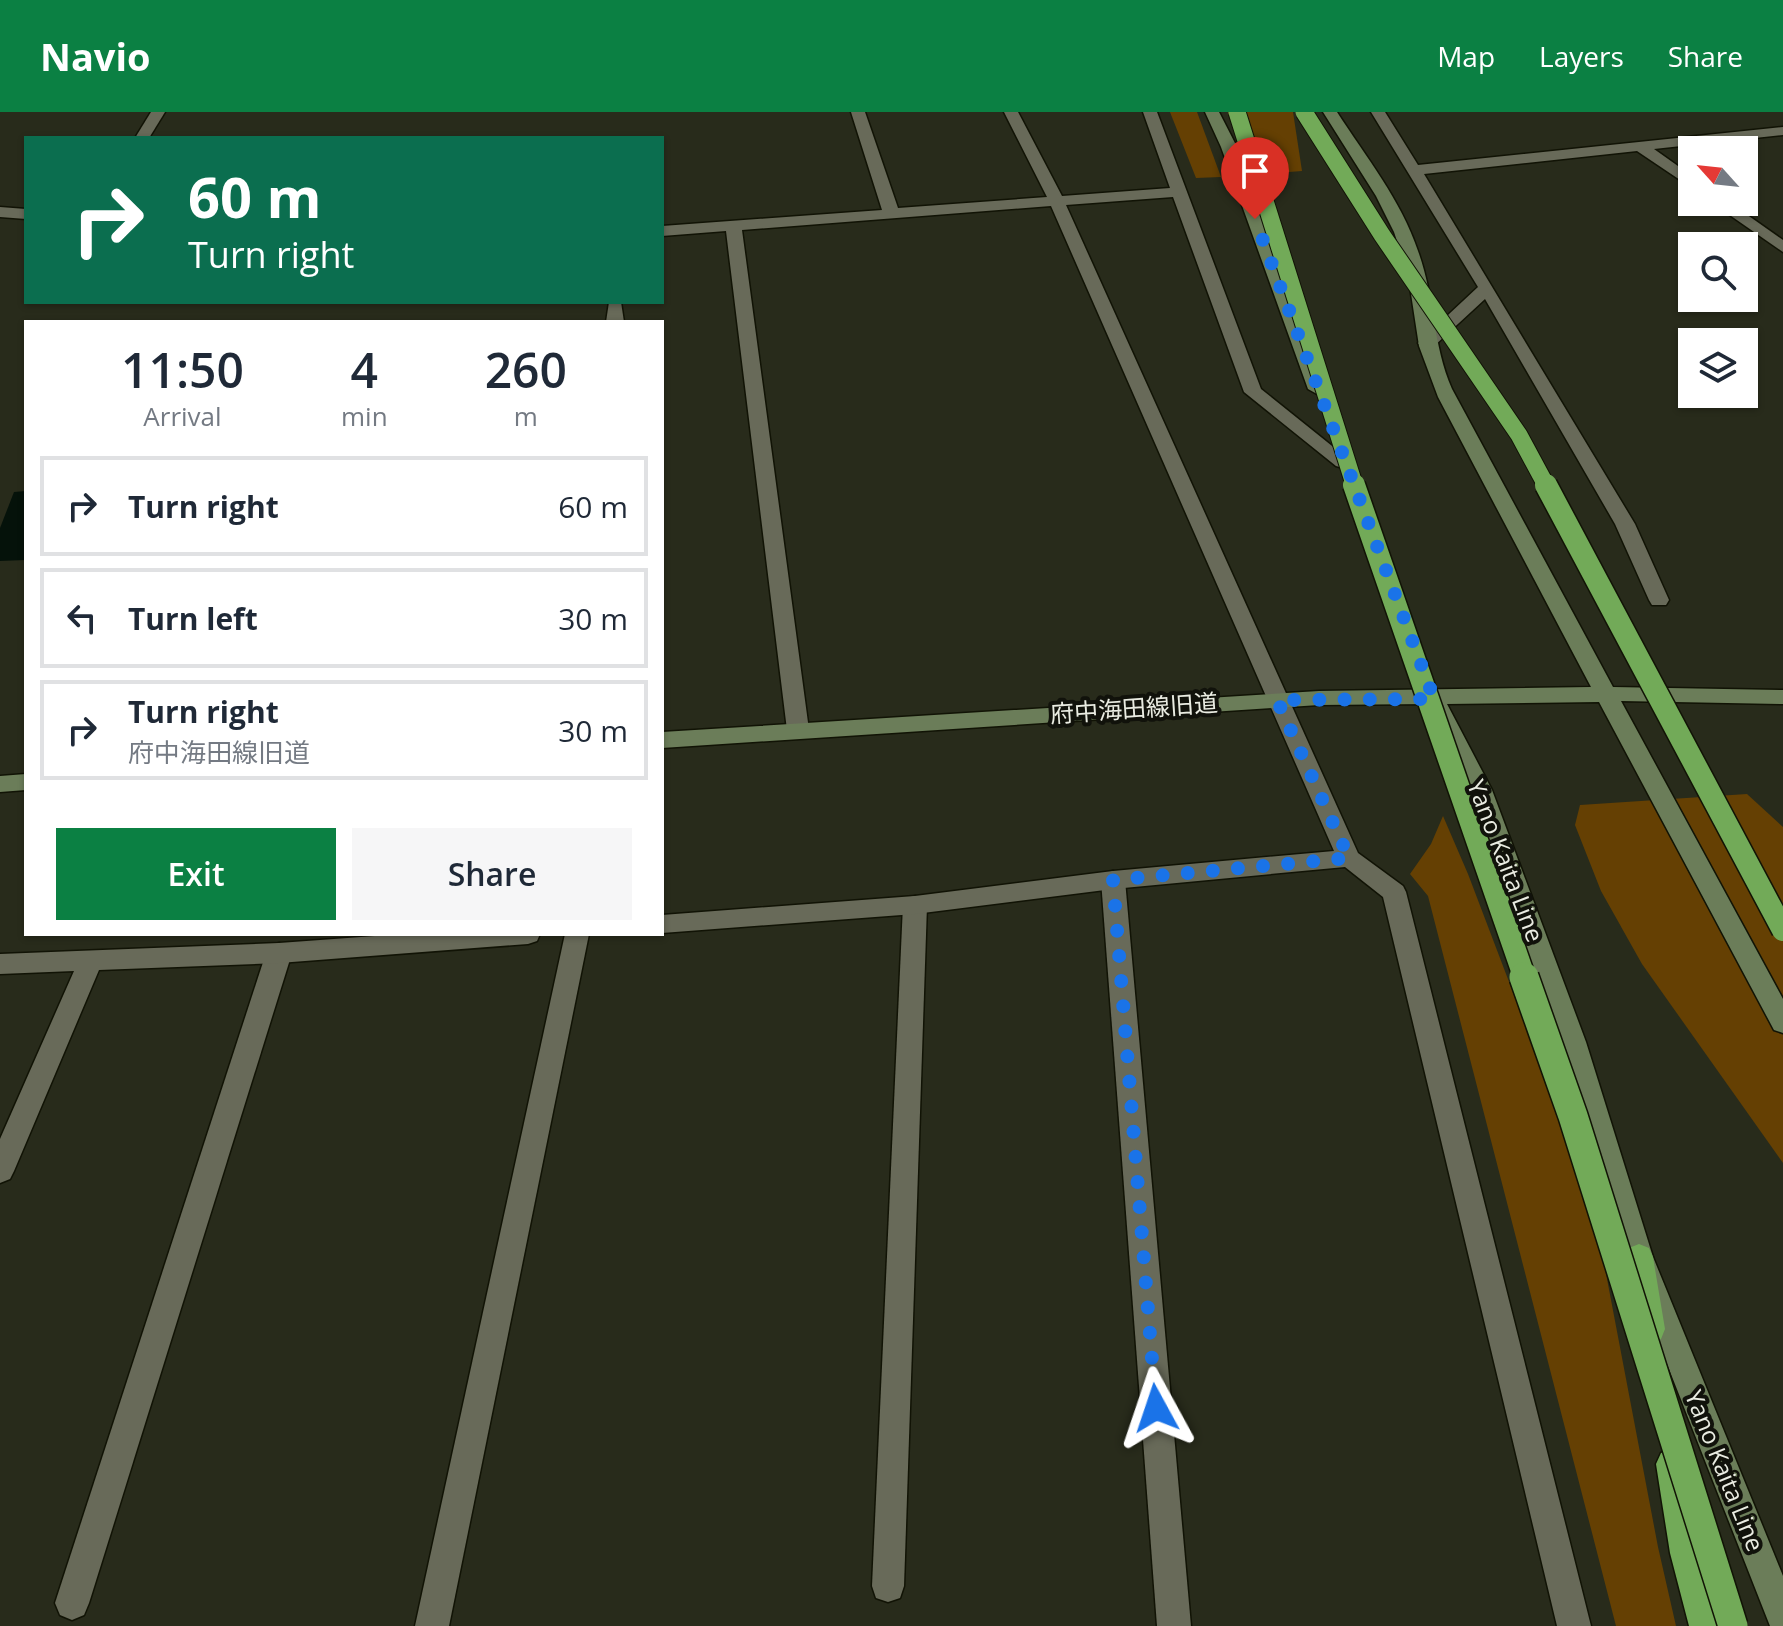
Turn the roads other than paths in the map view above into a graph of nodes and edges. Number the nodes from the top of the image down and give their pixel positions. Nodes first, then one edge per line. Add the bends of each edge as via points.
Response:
1 (158, 112) edge
2 (858, 112) edge
3 (1011, 112) edge
4 (1150, 112) edge
5 (1212, 112) edge
6 (1237, 112) edge
7 (1304, 112) edge
8 (1330, 112) edge
9 (1378, 112) edge
10 (1783, 131) edge
11 (143, 136) edge
12 (1640, 146) junction
13 (1414, 170) junction
14 (1678, 173) edge
15 (1180, 192) junction
16 (1057, 202) junction
17 (0, 212) edge
18 (24, 214) edge
19 (892, 215) junction
20 (1739, 216) edge
21 (734, 227) junction
22 (664, 231) edge
23 (1783, 247) edge
24 (1487, 288) junction
25 (1427, 343) junction
26 (1343, 462) junction
27 (1659, 600) dead end
28 (1607, 694) junction
29 (1783, 697) edge
30 (1434, 699) junction
31 (1277, 700) junction
32 (798, 730) junction
33 (664, 740) edge
34 (24, 782) edge
35 (0, 784) edge
36 (1349, 858) junction
37 (1113, 880) junction
38 (915, 905) junction
39 (664, 924) edge
40 (1783, 930) edge
41 (502, 936) edge
42 (577, 936) edge
43 (230, 944) edge
44 (279, 953) junction
45 (91, 960) junction
46 (0, 964) edge
47 (1783, 1023) edge
48 (0, 1171) edge
49 (1639, 1257) junction
50 (888, 1586) dead end
51 (72, 1603) dead end
52 (1783, 1617) edge
53 (432, 1626) edge
54 (1174, 1626) edge
55 (1574, 1626) edge
56 (1706, 1626) edge
57 (1733, 1626) edge

1 - 11 street
2 - 19 street
3 - 16 street
4 - 15 street
5 - 26 main road, Yano Kaita Line
6 - 57 highway, bridge via 1370,534 1573,1116
7 - 40 highway, bridge via 1519,435
8 - 25 main road via 1388,204 1409,249
9 - 13 street
10 - 12 street
12 - 13 street
12 - 14 street
13 - 24 street
15 - 16 street
15 - 26 street via 1253,392
16 - 19 street
16 - 31 street
17 - 18 street
19 - 21 street
20 - 23 street
21 - 22 street
21 - 32 street
24 - 25 street
24 - 27 street via 1625,524
25 - 28 main road via 1455,414
26 - 30 main road, Yano Kaita Line
28 - 29 main road, 府中海田線旧道
28 - 30 main road, 府中海田線旧道
28 - 47 main road
30 - 31 main road, 府中海田線旧道
30 - 49 main road, Yano Kaita Line via 1480,790 1568,1028
31 - 32 main road, 府中海田線旧道
31 - 36 street
32 - 33 main road, 府中海田線旧道
34 - 35 main road
36 - 37 street
36 - 55 street via 1394,892
37 - 38 street
37 - 54 street
38 - 39 street
38 - 50 street
41 - 44 street
42 - 53 street
43 - 44 street
43 - 45 street
44 - 51 street
45 - 46 street
45 - 48 street
49 - 52 main road, Yano Kaita Line
49 - 56 highway via 1686,1553

